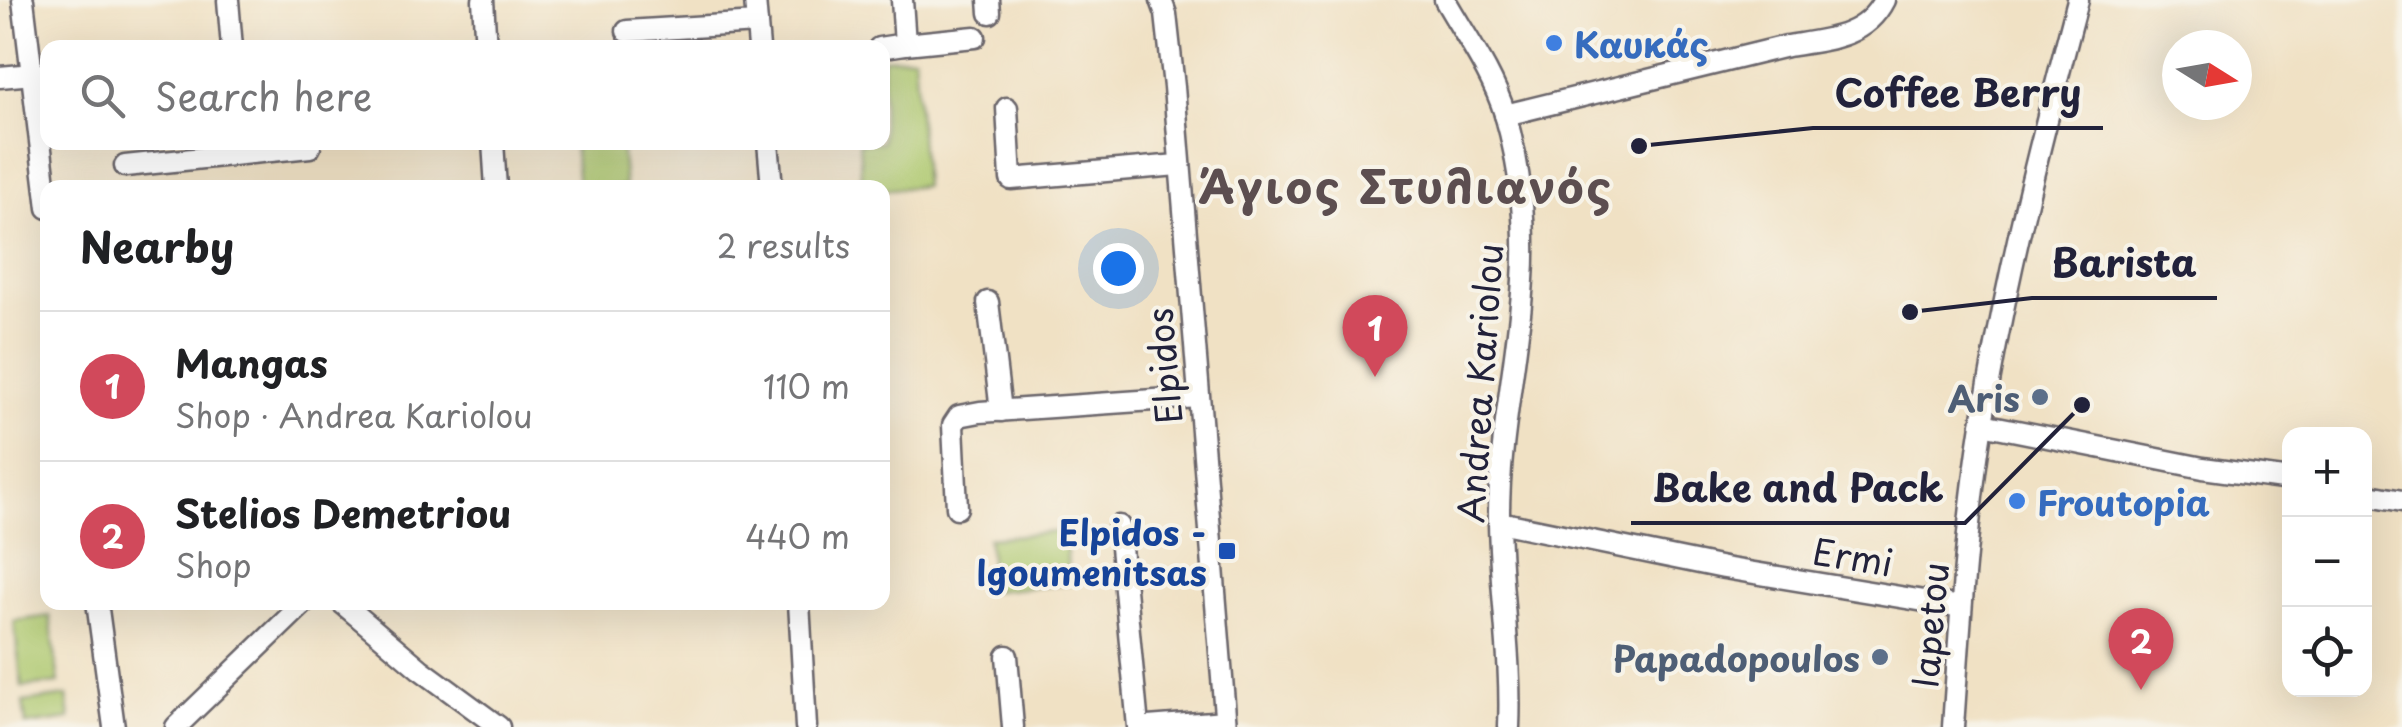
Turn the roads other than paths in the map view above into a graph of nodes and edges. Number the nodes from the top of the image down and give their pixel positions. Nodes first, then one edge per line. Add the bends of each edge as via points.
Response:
1 (24, 0) edge
2 (228, 0) edge
3 (483, 0) edge
4 (756, 0) edge
5 (902, 0) edge
6 (1160, 0) edge
7 (1445, 0) edge
8 (1884, 0) edge
9 (2078, 0) edge
10 (757, 24) junction
11 (627, 31) dead end
12 (975, 38) dead end
13 (231, 40) edge
14 (486, 40) edge
15 (758, 40) edge
16 (905, 44) junction
17 (890, 46) edge
18 (34, 74) junction
19 (0, 77) edge
20 (1007, 108) dead end
21 (1505, 114) junction
22 (40, 131) edge
23 (42, 150) edge
24 (235, 150) edge
25 (494, 150) edge
26 (769, 150) edge
27 (125, 166) dead end
28 (1178, 166) junction
29 (45, 180) edge
30 (495, 180) edge
31 (771, 180) edge
32 (988, 302) dead end
33 (1198, 397) junction
34 (1001, 411) junction
35 (1982, 424) junction
36 (2282, 479) edge
37 (2372, 495) edge
38 (2402, 501) edge
39 (957, 508) dead end
40 (1499, 522) junction
41 (1119, 526) dead end
42 (1961, 607) junction
43 (98, 610) edge
44 (297, 610) edge
45 (350, 610) edge
46 (799, 610) edge
47 (1007, 656) dead end
48 (1226, 724) edge
49 (114, 727) edge
50 (176, 727) edge
51 (498, 727) edge
52 (806, 727) edge
53 (1014, 727) edge
54 (1138, 727) edge
55 (1148, 727) edge
56 (1510, 727) edge
57 (1954, 727) edge

1 - 18 street
2 - 13 street
3 - 14 street
4 - 10 street
5 - 16 street
6 - 28 street, Elpidos
7 - 21 street, Andrea Kariolou
8 - 21 street via 1858,30 1834,39
9 - 35 street, Iapetou via 2034,168
10 - 11 street
10 - 15 street
12 - 16 street
16 - 17 street
18 - 19 street
18 - 22 street
20 - 28 street via 1011,179
21 - 40 street, Andrea Kariolou via 1524,248
23 - 29 street
24 - 27 street
25 - 30 street
26 - 31 street
28 - 33 street, Elpidos
32 - 34 street
33 - 34 street
33 - 48 street, Elpidos
34 - 39 street via 959,416 953,426
35 - 36 street
35 - 42 street, Iapetou
37 - 38 street
40 - 42 street, Ermi
40 - 56 street, Andrea Kariolou
41 - 54 street
42 - 57 street, Iapetou
43 - 49 street
44 - 50 street
45 - 51 street
46 - 52 street
47 - 53 street
48 - 55 street

